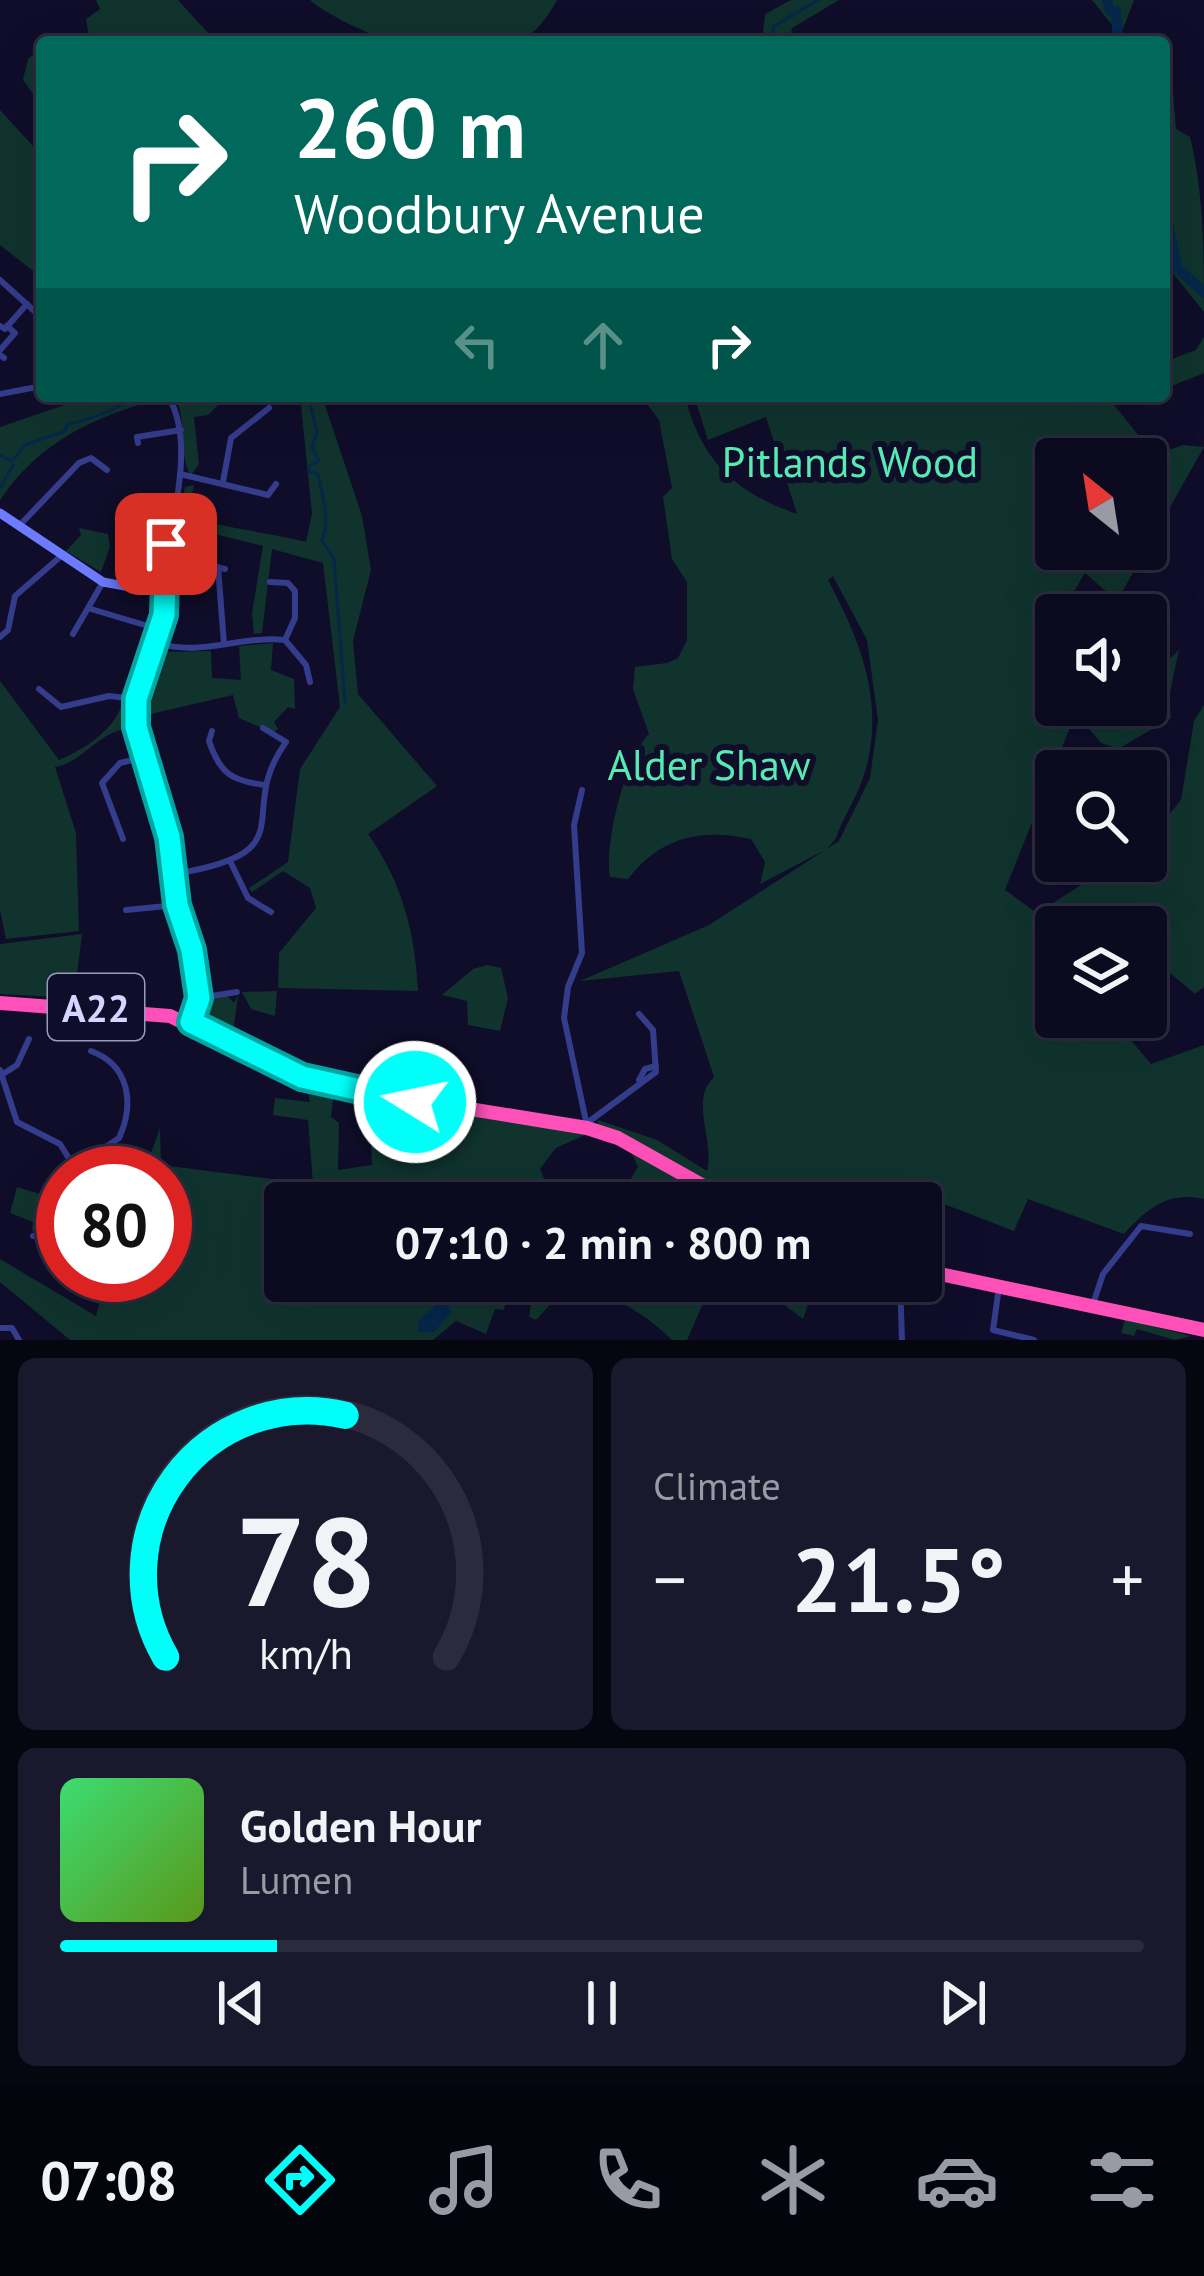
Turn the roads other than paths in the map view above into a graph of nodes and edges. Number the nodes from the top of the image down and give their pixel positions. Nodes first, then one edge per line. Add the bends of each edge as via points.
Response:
1 (0, 280) edge
2 (27, 304) junction
3 (36, 312) edge
4 (4, 326) edge
5 (1, 354) edge
6 (36, 387) edge
7 (0, 394) edge
8 (170, 402) edge
9 (269, 408) dead end
10 (182, 430) junction
11 (138, 443) dead end
12 (107, 470) dead end
13 (180, 475) junction
14 (223, 482) junction
15 (276, 484) dead end
16 (0, 513) edge
17 (20, 526) junction
18 (119, 544) dead end
19 (166, 544) junction
20 (59, 557) junction
21 (218, 568) dead end
22 (103, 582) junction
23 (270, 582) dead end
24 (163, 593) junction
25 (92, 609) junction
26 (148, 626) dead end
27 (73, 634) dead end
28 (0, 637) edge
29 (285, 640) junction
30 (158, 643) junction
31 (224, 644) junction
32 (310, 682) dead end
33 (39, 689) dead end
34 (136, 699) junction
35 (263, 728) dead end
36 (212, 731) dead end
37 (141, 758) junction
38 (265, 785) junction
39 (582, 790) dead end
40 (123, 839) dead end
41 (231, 863) junction
42 (174, 874) junction
43 (177, 905) junction
44 (126, 910) dead end
45 (272, 912) dead end
46 (234, 994) dead end
47 (199, 998) junction
48 (0, 1003) edge
49 (639, 1014) dead end
50 (191, 1022) junction
51 (29, 1039) dead end
52 (91, 1052) dead end
53 (2, 1072) edge
54 (587, 1126) junction
55 (60, 1146) edge
56 (108, 1146) edge
57 (697, 1182) edge
58 (1190, 1234) dead end
59 (942, 1273) edge
60 (1000, 1283) junction
61 (901, 1302) edge
62 (1093, 1304) junction
63 (0, 1328) edge
64 (1204, 1330) edge
65 (19, 1340) edge
66 (902, 1340) edge
67 (1034, 1340) edge

1 - 2 street
2 - 3 street
2 - 4 street
4 - 5 street via 15,333
6 - 7 street
8 - 10 street
9 - 14 street via 231,438
10 - 11 street via 137,437
10 - 13 street
12 - 17 street via 99,460 79,463
13 - 14 street
13 - 19 street
14 - 15 street via 268,495
16 - 17 street
17 - 20 street
18 - 19 street via 123,536
19 - 24 street
20 - 22 street
20 - 28 street via 15,596
21 - 31 street
22 - 24 street
22 - 25 street
23 - 29 street via 295,591
24 - 30 street
25 - 26 street
25 - 27 street
29 - 31 street
29 - 32 street
30 - 31 street
30 - 34 street
33 - 34 street via 61,707
34 - 37 street
35 - 38 street via 286,742
36 - 38 street via 220,768 234,781
37 - 40 street via 120,763 102,783
37 - 42 street
38 - 41 street via 261,834
39 - 54 street via 574,825 582,953 564,1018
41 - 42 street
41 - 45 street via 248,898
42 - 43 street
43 - 44 street
43 - 47 street
46 - 47 street
47 - 50 street
48 - 50 highway, A22 via 131,1009
49 - 54 street via 653,1030 650,1079
50 - 54 highway, A22 via 334,1087
51 - 53 street via 16,1065
52 - 56 street via 116,1064 127,1108
53 - 55 street via 17,1122
54 - 57 highway, A22
58 - 62 street via 1141,1226 1103,1274
59 - 60 highway
60 - 62 highway
60 - 67 street via 993,1330
61 - 66 street
62 - 64 highway
63 - 65 street via 12,1328

